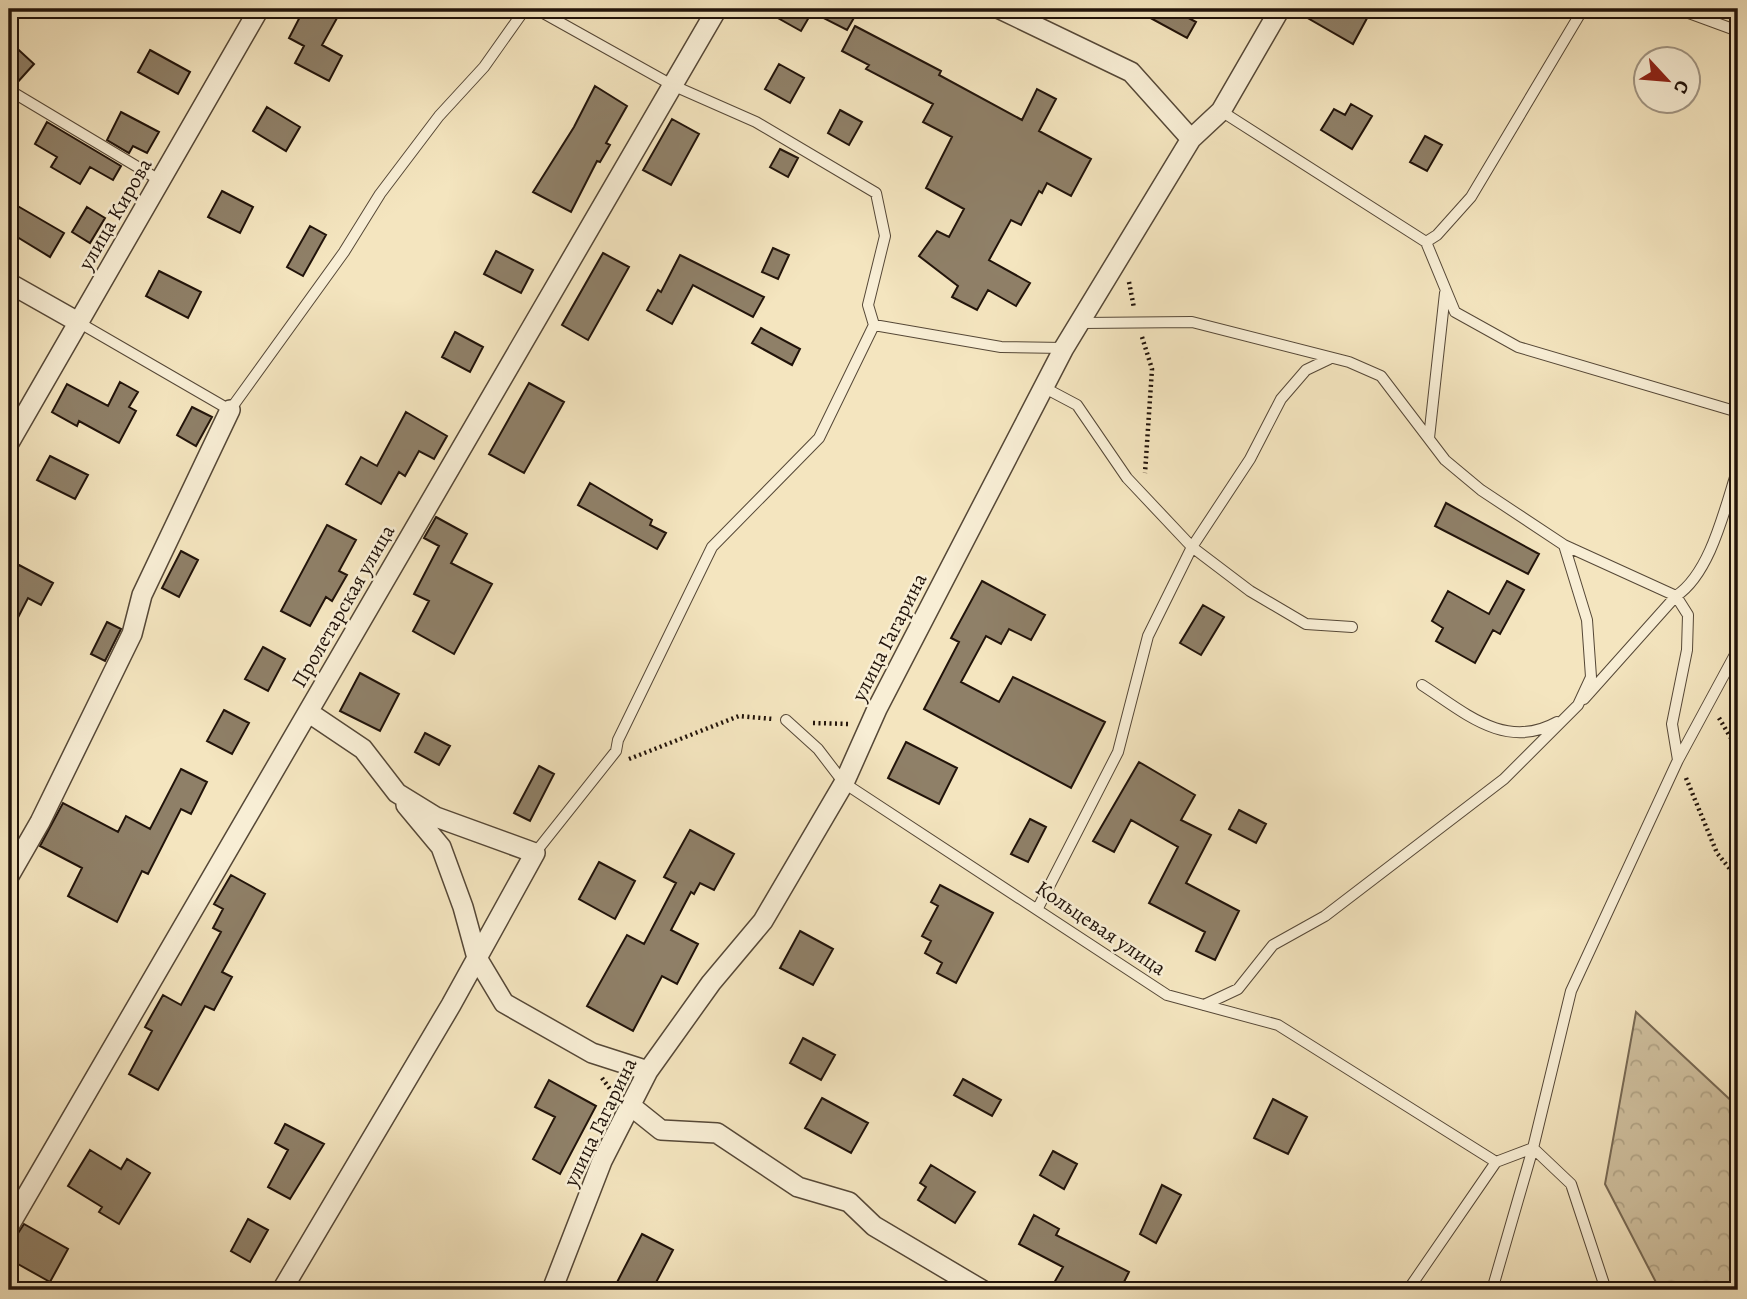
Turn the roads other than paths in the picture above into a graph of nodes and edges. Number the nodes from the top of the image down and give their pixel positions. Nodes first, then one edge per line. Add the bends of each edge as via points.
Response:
1 (12, 9) edge
2 (260, 9) edge
3 (524, 9) edge
4 (536, 9) edge
5 (717, 9) edge
6 (1000, 9) edge
7 (1280, 9) edge
8 (1583, 9) edge
9 (1678, 9) edge
10 (9, 14) edge
11 (1738, 31) edge
12 (672, 85) junction
13 (9, 90) edge
14 (1221, 111) junction
15 (1191, 139) junction
16 (161, 181) junction
17 (1426, 242) junction
18 (9, 283) edge
19 (1446, 289) junction
20 (78, 322) junction
21 (1082, 323) junction
22 (874, 325) junction
23 (1064, 348) junction
24 (1329, 359) junction
25 (1043, 387) junction
26 (230, 410) junction
27 (1738, 412) edge
28 (1429, 439) junction
29 (9, 443) edge
30 (1738, 468) edge
31 (1564, 545) junction
32 (1192, 547) junction
33 (1676, 596) junction
34 (1352, 627) dead end
35 (1738, 649) edge
36 (1422, 685) dead end
37 (1578, 705) junction
38 (307, 712) junction
39 (786, 720) road end
40 (1678, 761) junction
41 (844, 783) junction
42 (397, 793) junction
43 (535, 853) junction
44 (9, 876) edge
45 (1038, 908) junction
46 (477, 958) junction
47 (1204, 1005) junction
48 (648, 1071) junction
49 (631, 1106) junction
50 (1533, 1148) junction
51 (1496, 1162) junction
52 (9, 1226) edge
53 (282, 1290) edge
54 (552, 1290) edge
55 (982, 1290) edge
56 (1408, 1290) edge
57 (1492, 1290) edge
58 (1606, 1290) edge

1 - 10 lane
2 - 16 street, улица Кирова
3 - 26 lane via 484,67 439,116 380,194 344,252
4 - 12 lane
5 - 12 street, Пролетарская улица
6 - 15 street via 1131,72
7 - 14 street, улица Гагарина
8 - 17 lane via 1471,197
9 - 11 lane
12 - 22 lane via 756,122 876,193 885,236 868,305
12 - 38 street, Пролетарская улица
13 - 16 lane
14 - 15 street, улица Гагарина
14 - 17 lane
15 - 21 street, улица Гагарина
16 - 20 street, улица Кирова
17 - 19 lane
18 - 20 street
19 - 27 lane via 1455,312 1518,347
19 - 28 lane
20 - 26 lane
20 - 29 street, улица Кирова
21 - 23 street, улица Гагарина
21 - 24 lane via 1192,322
22 - 23 lane via 1001,347
22 - 43 lane via 819,438 712,547 616,751
23 - 25 street, улица Гагарина
24 - 28 lane via 1381,376
24 - 32 lane via 1306,370 1281,399 1250,459
25 - 32 lane via 1077,405 1127,478
25 - 41 street, улица Гагарина via 877,709
26 - 44 street via 142,594 132,634
28 - 31 lane via 1445,460 1481,490
30 - 33 lane via 1716,535 1692,585
31 - 33 lane
31 - 37 lane via 1587,620 1591,677
32 - 34 lane via 1250,591 1306,624
32 - 45 lane via 1148,636 1118,752
33 - 37 lane
33 - 40 lane via 1688,615 1687,650 1672,724
35 - 40 lane
36 - 37 lane via 1491,730 1532,733 1555,724
37 - 47 lane via 1504,779 1325,916 1273,945 1238,989
38 - 42 street via 363,749
38 - 52 street, Пролетарская улица
39 - 41 lane, Кольцевая улица via 818,749
40 - 50 lane via 1571,991
41 - 45 lane, Кольцевая улица
41 - 48 street, улица Гагарина via 763,921 711,983
42 - 43 street via 436,817
42 - 46 street via 441,847
43 - 46 street
45 - 47 lane, Кольцевая улица via 1167,995
46 - 48 street via 504,1003 592,1053
46 - 53 street
47 - 51 lane, Кольцевая улица via 1278,1024
48 - 49 street, улица Гагарина
49 - 54 street, улица Гагарина via 602,1161
49 - 55 street via 661,1130 717,1133 798,1187 849,1202 874,1227
50 - 51 lane
50 - 57 lane
50 - 58 lane via 1571,1184
51 - 56 lane

